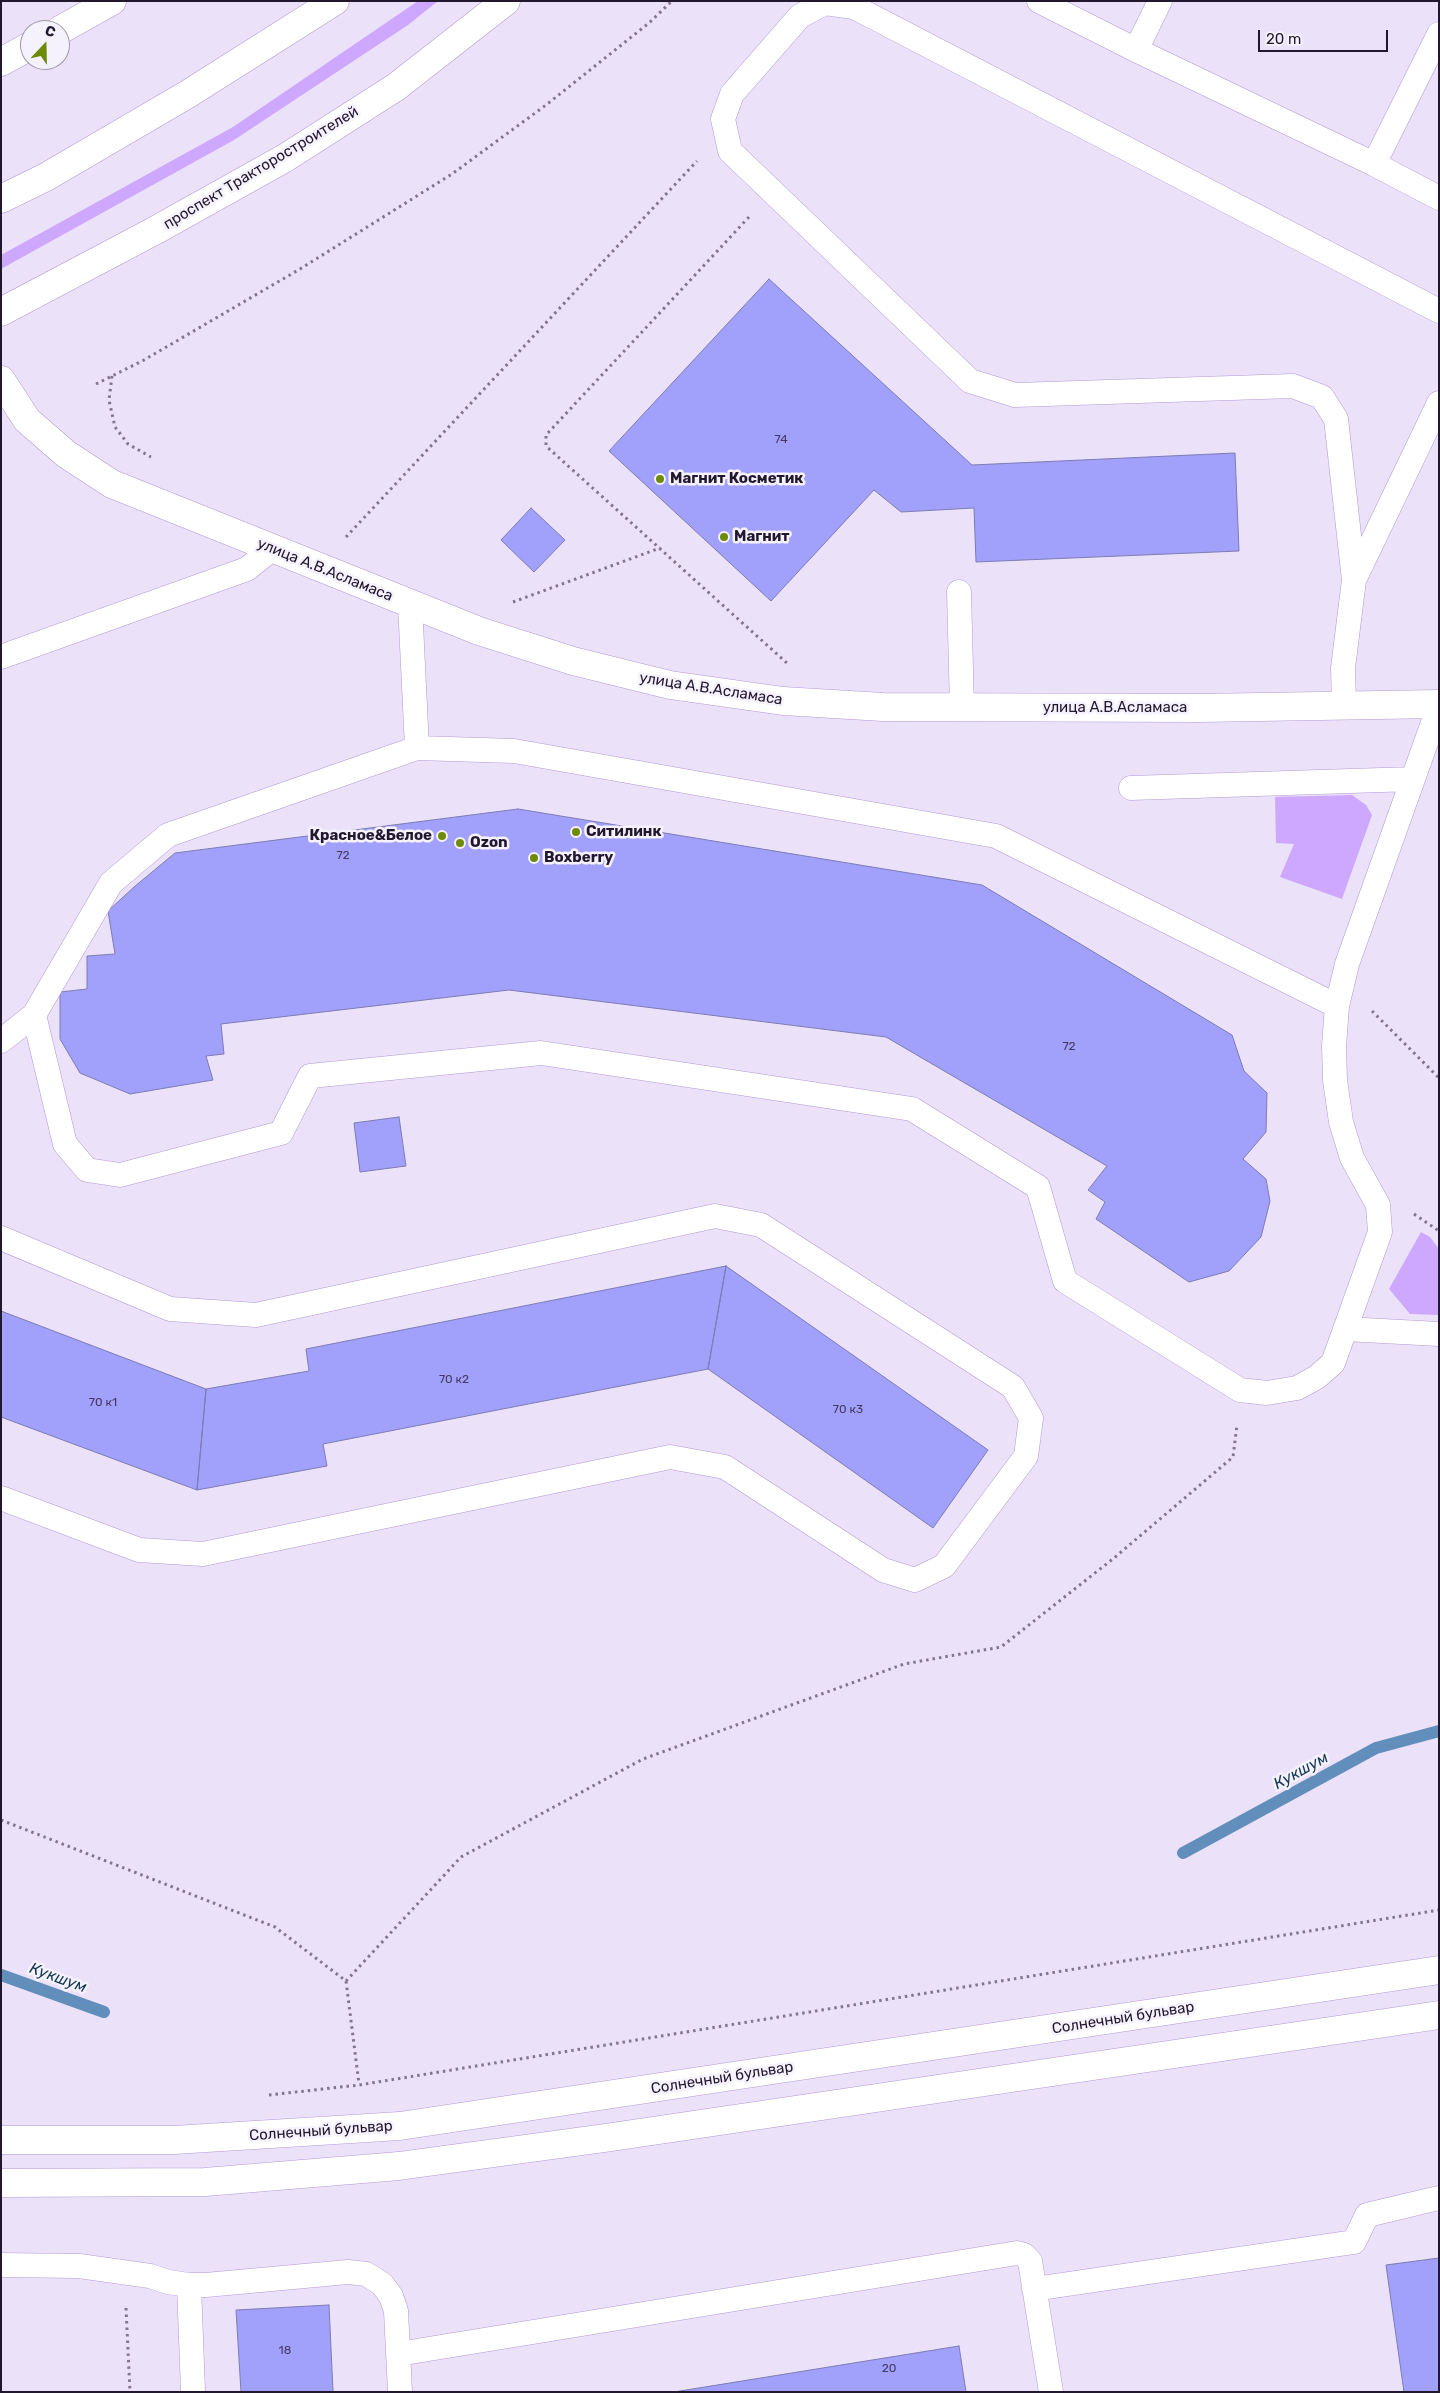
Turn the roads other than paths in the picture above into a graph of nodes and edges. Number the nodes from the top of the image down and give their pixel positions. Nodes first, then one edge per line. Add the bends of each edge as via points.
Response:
1 (112, 1) edge
2 (506, 1) edge
3 (1039, 1) edge
4 (1160, 1) edge
5 (331, 2) edge
6 (70, 24) edge
7 (1439, 34) edge
8 (1136, 50) junction
9 (20, 52) edge
10 (1, 62) edge
11 (1374, 164) junction
12 (1439, 198) edge
13 (1, 199) edge
14 (1439, 311) edge
15 (1, 312) edge
16 (1, 380) edge
17 (1439, 403) edge
18 (272, 550) junction
19 (1354, 580) junction
20 (959, 592) dead end
21 (410, 604) junction
22 (1, 657) edge
23 (1344, 705) junction
24 (1439, 705) edge
25 (962, 708) junction
26 (417, 748) junction
27 (1413, 779) junction
28 (1130, 788) dead end
29 (1337, 1006) junction
30 (34, 1016) junction
31 (1, 1041) edge
32 (1, 1238) edge
33 (1345, 1329) junction
34 (1439, 1334) edge
35 (1, 1498) edge
36 (1439, 1970) edge
37 (1439, 2015) edge
38 (1, 2140) edge
39 (1, 2182) edge
40 (1439, 2198) edge
41 (1, 2265) edge
42 (189, 2285) junction
43 (1034, 2289) junction
44 (398, 2354) junction
45 (193, 2392) edge
46 (400, 2392) edge
47 (1051, 2392) edge

1 - 6 street
2 - 15 street, проспект Тракторостроителей via 396,87 285,158
3 - 8 lane
4 - 8 lane
5 - 13 street via 188,94 46,177
7 - 11 lane
8 - 11 lane
9 - 10 street
11 - 12 lane
14 - 19 lane via 854,8 825,3 800,16 732,94 722,120 730,151 970,381 1016,395 1293,386 1322,398 1336,419
16 - 18 street, улица А.В.Асламаса via 27,420 66,454 112,484
17 - 19 lane
18 - 21 street, улица А.В.Асламаса
18 - 22 lane via 247,569
19 - 23 lane via 1343,668
20 - 25 lane
21 - 25 street, улица А.В.Асламаса via 479,631 573,661 670,685 783,702
21 - 26 lane
23 - 24 street, улица А.В.Асламаса
23 - 25 street, улица А.В.Асламаса
24 - 27 lane
26 - 29 lane via 514,750 996,836
26 - 30 lane via 168,835 111,883
27 - 28 lane
27 - 29 lane via 1342,980
29 - 33 lane via 1334,1080 1346,1140 1357,1170 1375,1198 1380,1219 1380,1232
30 - 31 lane
30 - 33 lane via 65,1144 87,1170 120,1175 281,1133 310,1076 542,1053 912,1110 1038,1187 1065,1281 1240,1390 1267,1393 1297,1388 1317,1377 1333,1363
32 - 35 lane via 170,1309 256,1315 714,1216 761,1226 778,1236 1013,1387 1032,1418 1026,1456 944,1566 915,1580 883,1570 725,1467 670,1457 203,1554 139,1550
33 - 34 lane
36 - 38 street, Солнечный бульвар via 400,2126 174,2140
37 - 39 street via 399,2166 205,2182
40 - 43 lane via 1367,2215 1354,2242
41 - 42 lane via 79,2266
42 - 44 lane via 348,2272 366,2274 382,2284 391,2296 396,2311
42 - 45 lane
43 - 44 lane via 1030,2261 1017,2253
43 - 47 lane
44 - 46 lane

